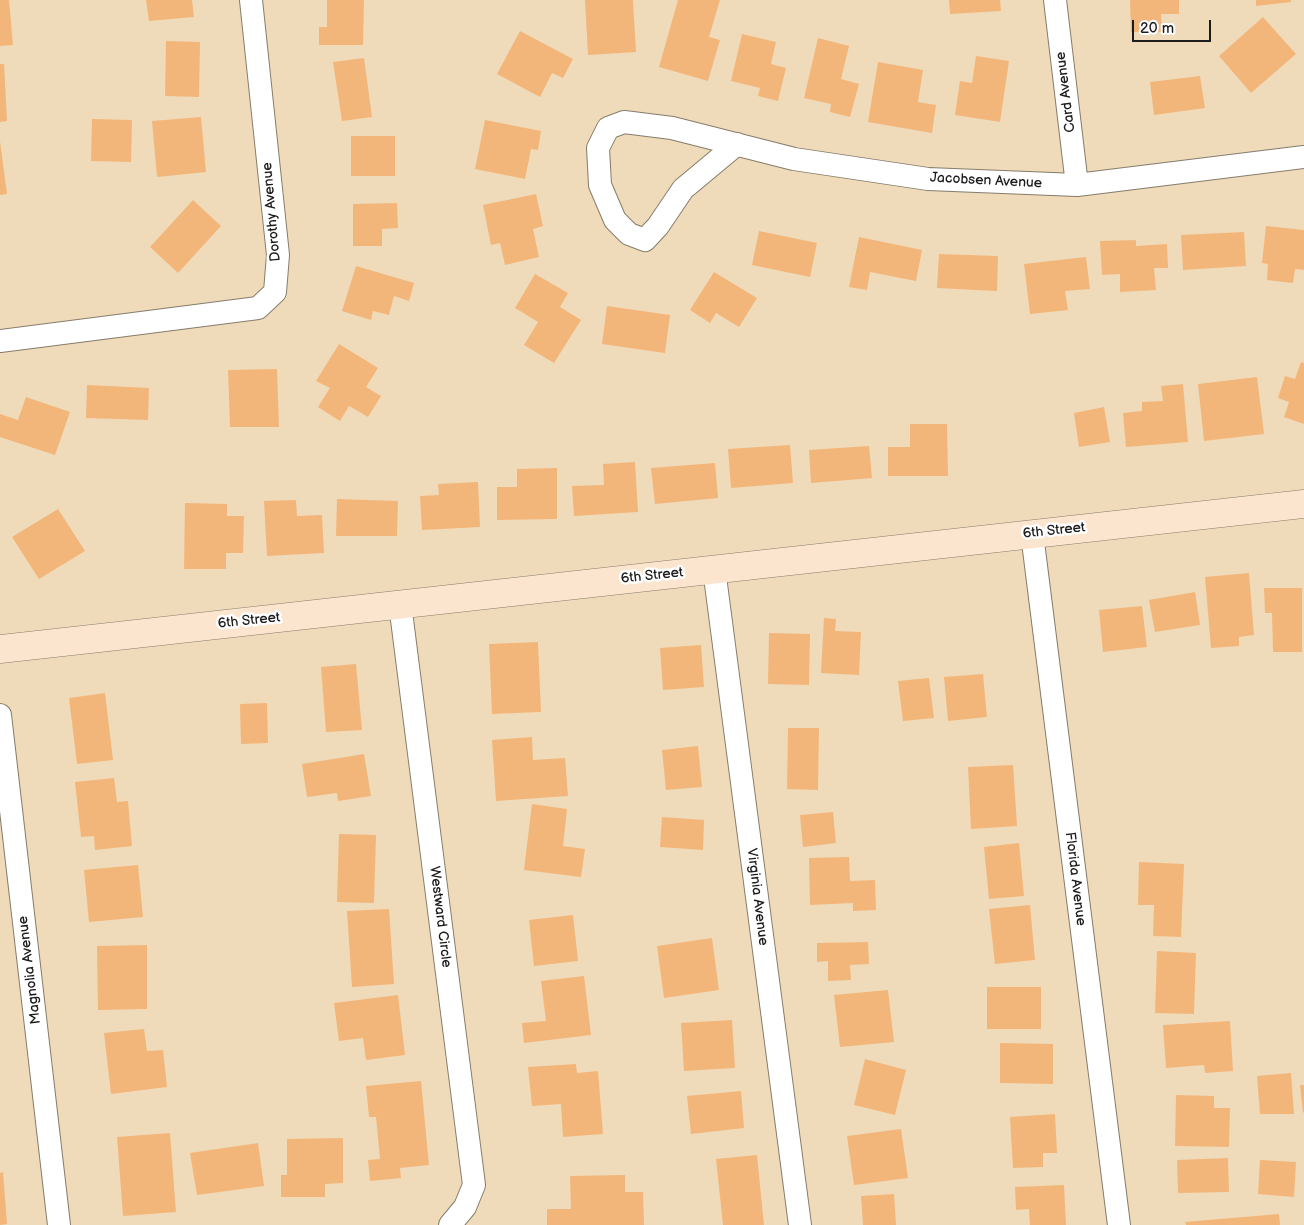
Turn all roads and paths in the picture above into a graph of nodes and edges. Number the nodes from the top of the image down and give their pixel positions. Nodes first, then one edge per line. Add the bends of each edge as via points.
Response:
1 (250, 0) edge
2 (1055, 0) edge
3 (737, 144) junction
4 (1304, 157) edge
5 (1077, 185) junction
6 (0, 341) edge
7 (1304, 504) edge
8 (1032, 534) junction
9 (714, 569) junction
10 (400, 604) junction
11 (0, 649) edge
12 (0, 716) edge
13 (451, 1224) edge
14 (59, 1225) edge
15 (800, 1225) edge
16 (1119, 1225) edge

1 - 6 street, Dorothy Avenue via 278,255 275,292 258,308
2 - 5 street, Card Avenue
3 - 3 street, Jacobsen Avenue via 672,128 624,122 608,128 598,148 600,186 615,220 629,234 645,240 683,189
3 - 5 street, Jacobsen Avenue via 794,159 928,179
4 - 5 street, Jacobsen Avenue
7 - 8 street, 6th Street
8 - 9 street, 6th Street
8 - 16 street, Florida Avenue
9 - 10 street, 6th Street
9 - 15 street, Virginia Avenue
10 - 11 street, 6th Street
10 - 13 street, Westward Circle via 474,1185 465,1207
12 - 14 street, Magnolia Avenue

